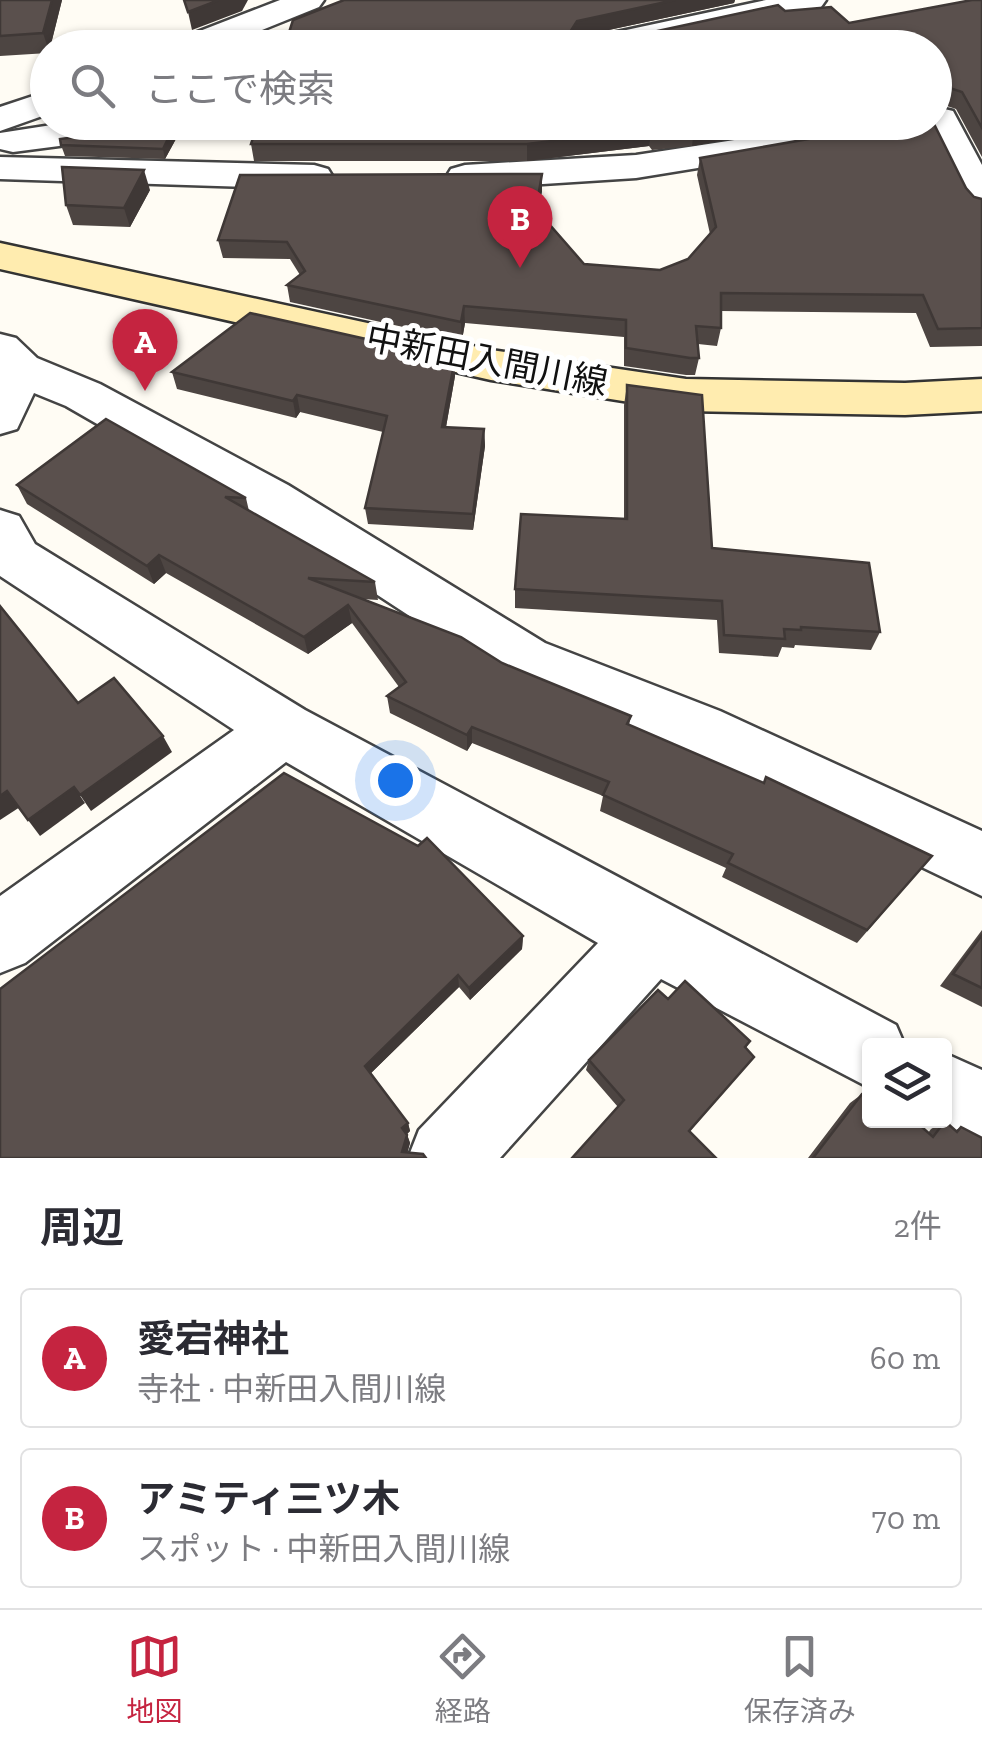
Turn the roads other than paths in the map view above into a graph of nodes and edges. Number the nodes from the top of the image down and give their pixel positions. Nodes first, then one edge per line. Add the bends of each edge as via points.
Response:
1 (308, 0) edge
2 (795, 1) edge
3 (232, 30) edge
4 (668, 30) edge
5 (30, 108) edge
6 (0, 120) edge
7 (45, 140) edge
8 (816, 140) edge
9 (951, 140) edge
10 (0, 142) edge
11 (0, 168) edge
12 (350, 177) edge
13 (428, 177) edge
14 (982, 202) edge
15 (0, 256) edge
16 (7, 378) edge
17 (982, 395) edge
18 (5, 552) edge
19 (282, 729) junction
20 (982, 864) edge
21 (653, 936) junction
22 (0, 938) edge
23 (862, 1047) edge
24 (952, 1094) edge
25 (982, 1110) edge
26 (447, 1158) edge

1 - 3 street
2 - 4 street
5 - 6 street
7 - 10 street
8 - 13 street via 692,161 527,177
9 - 14 street
11 - 12 street
15 - 17 main road, 中新田入間川線 via 491,365 686,395
16 - 20 street via 83,395 270,498 524,660 698,730
18 - 19 street
19 - 21 street
19 - 22 street
21 - 23 street
21 - 26 street
24 - 25 street

